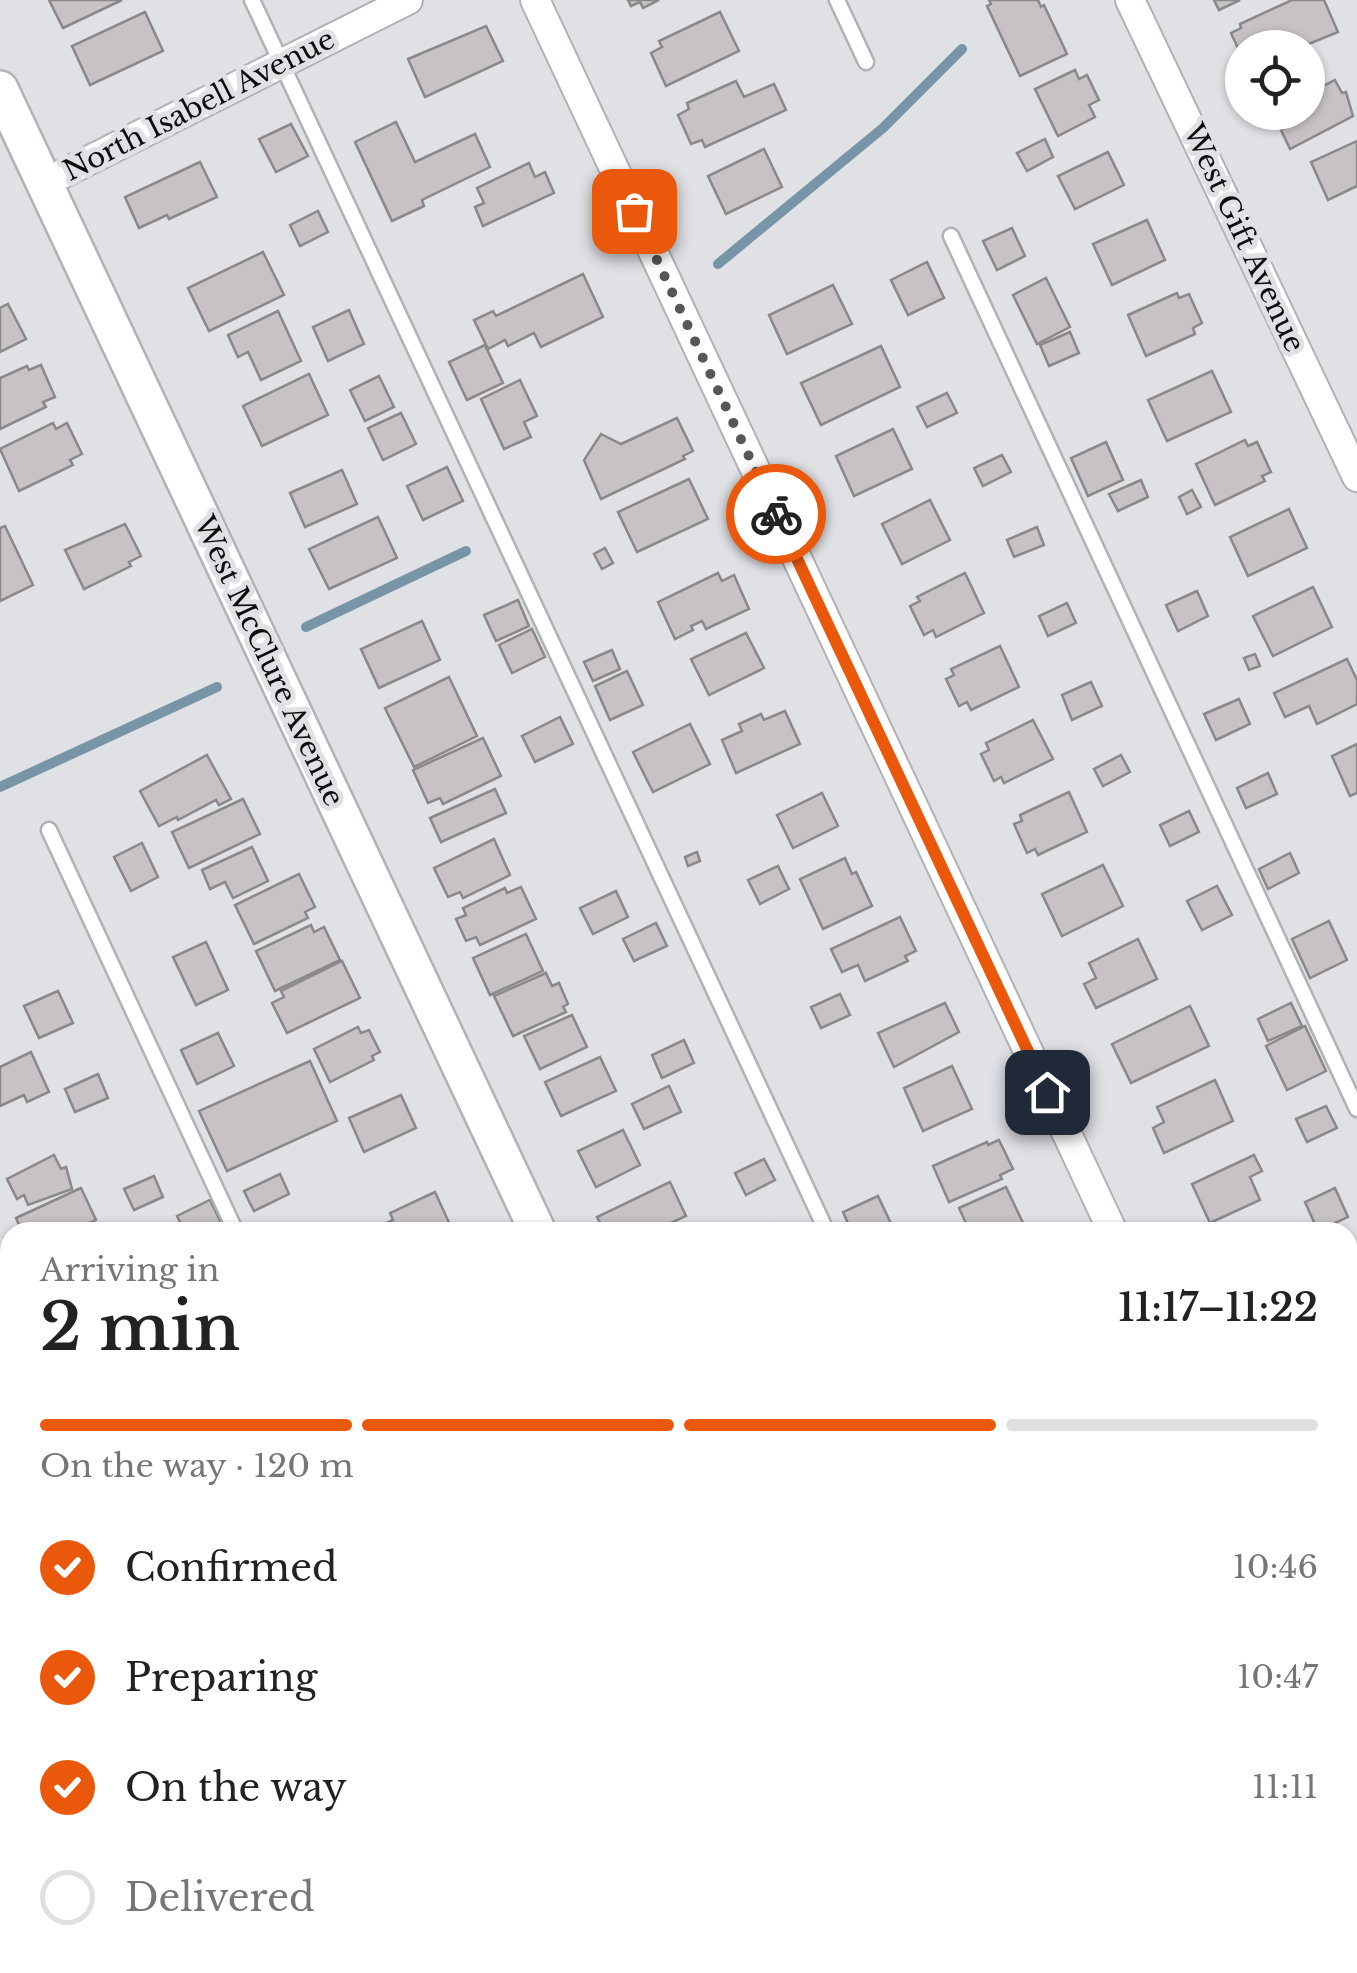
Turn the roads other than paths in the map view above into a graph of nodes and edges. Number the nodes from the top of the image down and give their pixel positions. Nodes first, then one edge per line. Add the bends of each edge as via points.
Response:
1 (252, 0) edge
2 (408, 0) edge
3 (535, 0) edge
4 (837, 0) edge
5 (1130, 0) edge
6 (866, 62) dead end
7 (281, 63) junction
8 (0, 89) edge
9 (44, 183) junction
10 (951, 236) dead end
11 (1357, 476) edge
12 (49, 830) dead end
13 (1357, 1108) edge
14 (231, 1222) edge
15 (533, 1222) edge
16 (822, 1222) edge
17 (1108, 1222) edge

1 - 7 lane
2 - 7 street, North Isabell Avenue
3 - 17 street
4 - 6 lane
5 - 11 street, West Gift Avenue
7 - 9 street, North Isabell Avenue
7 - 16 lane
8 - 9 street, West McClure Avenue
9 - 15 street, West McClure Avenue
10 - 13 lane
12 - 14 lane

